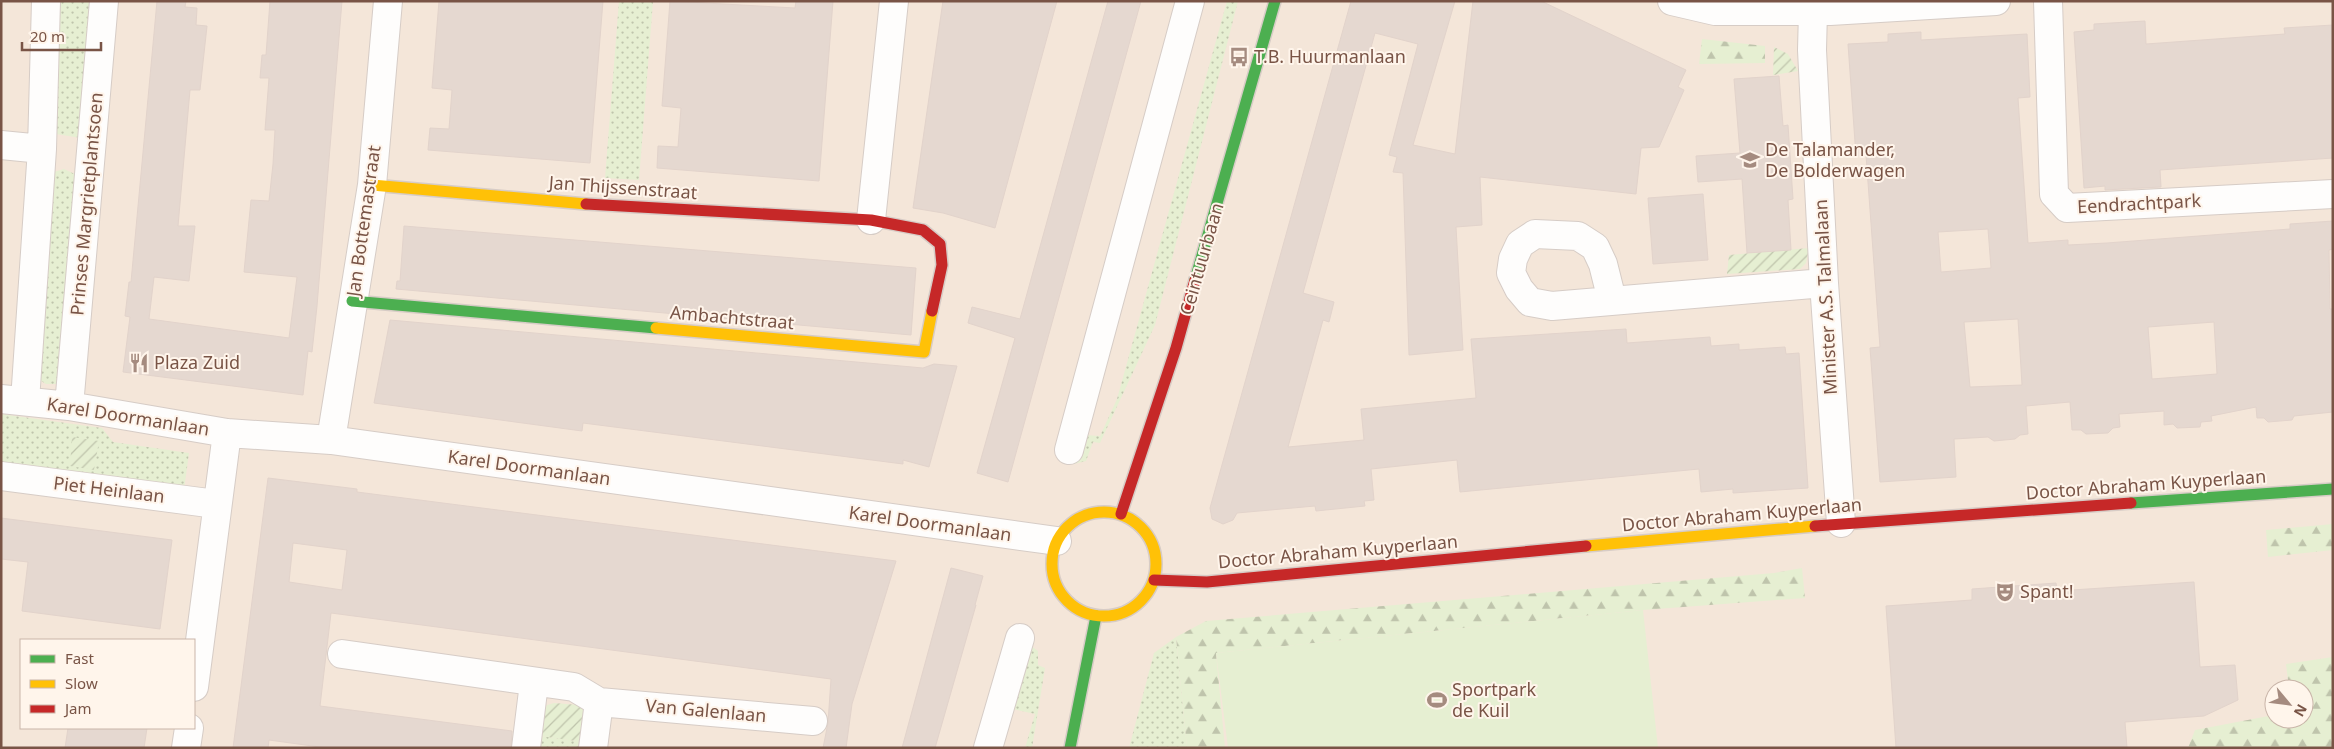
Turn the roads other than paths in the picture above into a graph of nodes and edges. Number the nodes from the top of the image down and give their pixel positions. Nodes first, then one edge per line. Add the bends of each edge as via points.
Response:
1 (46, 1) edge
2 (104, 1) edge
3 (388, 1) edge
4 (894, 1) edge
5 (1190, 1) edge
6 (1275, 1) edge
7 (1672, 1) edge
8 (1996, 1) edge
9 (2048, 1) edge
10 (1825, 8) edge
11 (1, 145) edge
12 (42, 149) junction
13 (372, 186) junction
14 (2333, 194) edge
15 (871, 220) junction
16 (1824, 284) junction
17 (1612, 300) dead end
18 (352, 301) junction
19 (13, 400) edge
20 (69, 406) junction
21 (227, 433) junction
22 (331, 440) junction
23 (1068, 450) dead end
24 (1, 476) edge
25 (2333, 489) edge
26 (216, 504) junction
27 (1120, 514) junction
28 (1841, 524) junction
29 (1057, 542) junction
30 (1154, 580) junction
31 (1096, 616) junction
32 (1020, 638) dead end
33 (342, 654) dead end
34 (195, 679) edge
35 (534, 683) junction
36 (599, 702) junction
37 (813, 721) dead end
38 (189, 729) edge
39 (186, 748) edge
40 (526, 748) edge
41 (594, 748) edge
42 (988, 748) edge
43 (1070, 748) edge

1 - 12 street
2 - 20 street, Prinses Margrietplantsoen
3 - 13 street, Jan Bottemastraat
4 - 15 street
5 - 23 street
6 - 27 street, Ceintuurbaan via 1176,348
7 - 10 street via 1716,11
8 - 10 street
9 - 14 street, Eendrachtpark via 2054,194 2066,208
10 - 16 street, Minister A.S. Talmalaan via 1812,50
11 - 12 street
12 - 19 street
13 - 15 street, Jan Thijssenstraat via 617,207
13 - 18 street, Jan Bottemastraat
15 - 18 street, Ambachtstraat via 923,230 940,244 942,265 924,352
16 - 17 street
16 - 28 street, Minister A.S. Talmalaan
18 - 22 street, Jan Bottemastraat
19 - 20 street, Karel Doormanlaan
20 - 21 street, Karel Doormanlaan
21 - 22 street, Karel Doormanlaan
21 - 26 street
22 - 29 street, Karel Doormanlaan
24 - 26 street, Piet Heinlaan
25 - 28 street, Doctor Abraham Kuyperlaan
26 - 34 street
27 - 29 street via 1100,512 1084,516 1071,524
27 - 30 street via 1134,521 1152,542 1157,566
28 - 30 street, Doctor Abraham Kuyperlaan via 1207,582
29 - 31 street via 1052,562 1056,584 1069,603 1081,612
30 - 31 street via 1143,600 1133,608 1109,617
31 - 43 street
32 - 42 street
33 - 35 street, Van Galenlaan
35 - 36 street, Van Galenlaan via 574,687
35 - 40 street
36 - 37 street, Van Galenlaan
36 - 41 street
38 - 39 street

